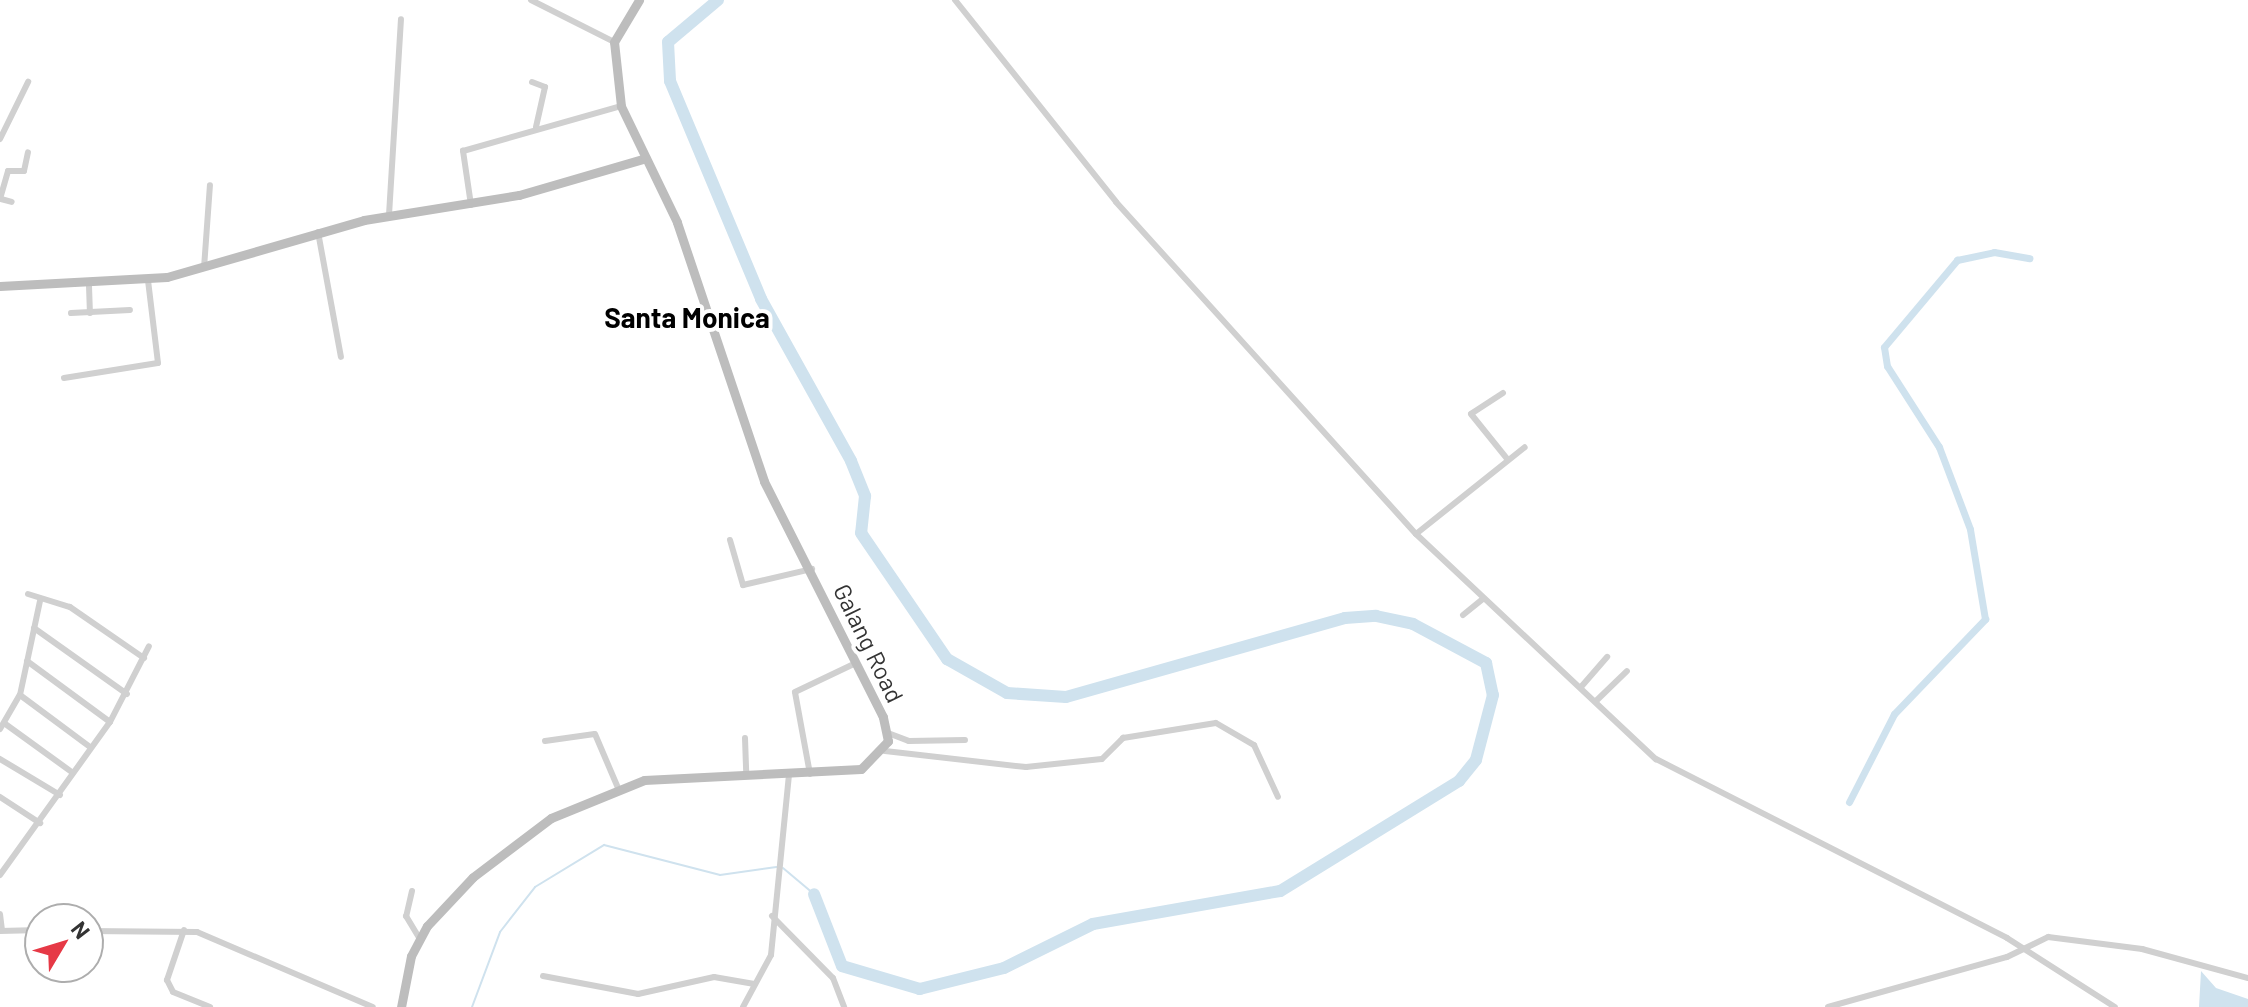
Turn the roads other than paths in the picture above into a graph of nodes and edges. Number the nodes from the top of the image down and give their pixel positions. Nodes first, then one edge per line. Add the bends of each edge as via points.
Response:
1 (531, 0) edge
2 (639, 0) edge
3 (955, 0) edge
4 (401, 19) dead end
5 (614, 42) junction
6 (28, 82) dead end
7 (532, 82) dead end
8 (621, 106) junction
9 (536, 127) junction
10 (0, 139) edge
11 (28, 152) dead end
12 (646, 158) junction
13 (210, 185) dead end
14 (0, 199) edge
15 (12, 202) dead end
16 (471, 205) junction
17 (389, 215) junction
18 (318, 232) junction
19 (204, 268) junction
20 (148, 280) junction
21 (0, 286) edge
22 (89, 286) junction
23 (130, 310) dead end
24 (71, 313) dead end
25 (90, 313) junction
26 (341, 357) dead end
27 (64, 378) dead end
28 (1503, 393) dead end
29 (1525, 447) dead end
30 (1508, 460) junction
31 (1416, 534) junction
32 (730, 540) dead end
33 (812, 569) junction
34 (28, 594) dead end
35 (1483, 599) junction
36 (40, 601) junction
37 (1463, 615) dead end
38 (34, 628) junction
39 (149, 646) dead end
40 (1607, 657) dead end
41 (144, 658) junction
42 (27, 661) junction
43 (856, 663) junction
44 (1627, 671) dead end
45 (1581, 687) junction
46 (127, 694) junction
47 (20, 695) junction
48 (1596, 701) junction
49 (110, 722) junction
50 (2, 726) edge
51 (888, 733) junction
52 (745, 738) dead end
53 (965, 740) dead end
54 (545, 741) dead end
55 (90, 747) junction
56 (885, 751) junction
57 (0, 759) edge
58 (73, 773) junction
59 (810, 774) junction
60 (746, 776) junction
61 (789, 776) junction
62 (618, 788) junction
63 (60, 795) junction
64 (0, 797) edge
65 (1278, 797) dead end
66 (40, 823) junction
67 (0, 875) edge
68 (412, 891) dead end
69 (0, 914) edge
70 (772, 916) junction
71 (24, 930) edge
72 (184, 930) junction
73 (1, 931) edge
74 (104, 931) edge
75 (419, 938) junction
76 (2025, 948) junction
77 (543, 976) dead end
78 (2248, 978) edge
79 (754, 984) junction
80 (1829, 1006) edge
81 (210, 1007) edge
82 (373, 1007) edge
83 (401, 1007) edge
84 (743, 1007) edge
85 (844, 1007) edge
86 (2115, 1007) edge

1 - 5 street
2 - 5 street
3 - 31 street via 1116,202
4 - 17 street
5 - 8 street, Galang Road
6 - 10 street
7 - 9 street via 545,87
8 - 9 street
8 - 12 street, Galang Road
9 - 16 street via 463,151
11 - 14 street via 24,171 8,171
12 - 16 street
12 - 33 street, Galang Road via 677,222 764,481
13 - 19 street
14 - 15 street
16 - 17 street
17 - 18 street
18 - 19 street
18 - 26 street
19 - 20 street
20 - 22 street
20 - 27 street via 158,363
21 - 22 street
22 - 25 street
23 - 25 street
24 - 25 street
28 - 30 street via 1471,414
29 - 30 street
30 - 31 street
31 - 35 street
32 - 33 street via 743,585
33 - 43 street, Galang Road
34 - 36 street
35 - 37 street
35 - 45 street
36 - 38 street
36 - 41 street via 70,607
38 - 42 street
38 - 46 street
39 - 41 street
40 - 45 street
41 - 46 street
42 - 47 street
42 - 49 street
43 - 51 street, Galang Road
43 - 59 street via 795,692
44 - 48 street
45 - 48 street
46 - 49 street
47 - 50 street
47 - 55 street
48 - 76 street via 1656,759
49 - 55 street
50 - 58 street
51 - 53 street via 909,741
51 - 56 street, Galang Road
52 - 60 street
54 - 62 street via 595,734
55 - 58 street
56 - 59 street via 861,769
56 - 65 street via 1026,767 1102,759 1123,738 1216,723 1254,745
57 - 63 street
58 - 63 street
59 - 61 street
60 - 61 street
60 - 62 street via 685,775
61 - 70 street
62 - 75 street via 518,840
63 - 66 street
64 - 66 street
66 - 67 street
68 - 75 street via 406,916
69 - 73 street
70 - 79 street via 771,955
70 - 85 street via 833,978
71 - 73 street
72 - 74 street
72 - 81 street via 167,980 173,992
72 - 82 street
75 - 83 street
76 - 78 street via 2048,937 2124,946
76 - 80 street
76 - 86 street
77 - 79 street via 638,994 714,977
79 - 84 street

